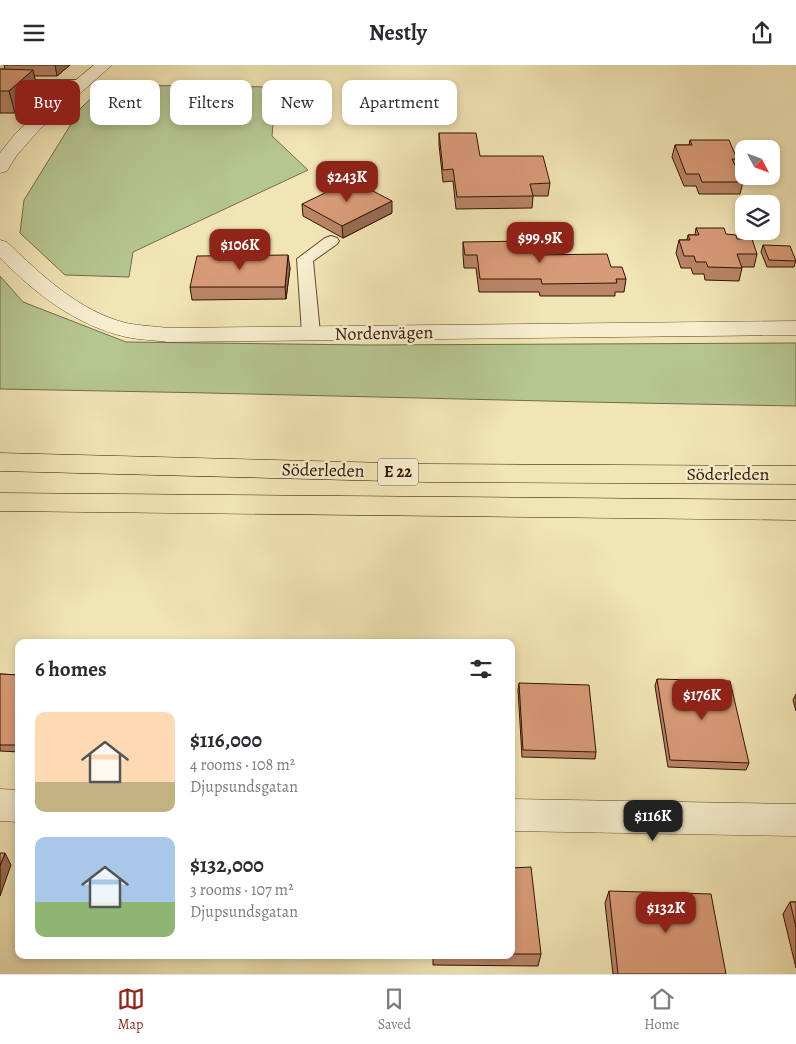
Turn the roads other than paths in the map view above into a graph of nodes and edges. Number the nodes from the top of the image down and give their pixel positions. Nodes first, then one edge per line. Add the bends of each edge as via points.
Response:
1 (104, 65) edge
2 (0, 83) edge
3 (82, 85) junction
4 (0, 167) edge
5 (331, 241) dead end
6 (0, 246) edge
7 (796, 328) edge
8 (311, 333) junction
9 (0, 462) edge
10 (796, 475) edge
11 (0, 502) edge
12 (796, 510) edge
13 (0, 805) edge
14 (15, 806) edge
15 (515, 815) edge
16 (796, 820) edge

1 - 3 street
2 - 3 lane
3 - 4 street via 27,131
5 - 8 lane via 305,259
6 - 8 street, Nordenvägen via 43,287 88,317 125,330 168,335
7 - 8 street, Nordenvägen
9 - 10 highway, Söderleden / E 22 via 427,473
11 - 12 highway, Söderleden / E 22
13 - 14 street
15 - 16 street

